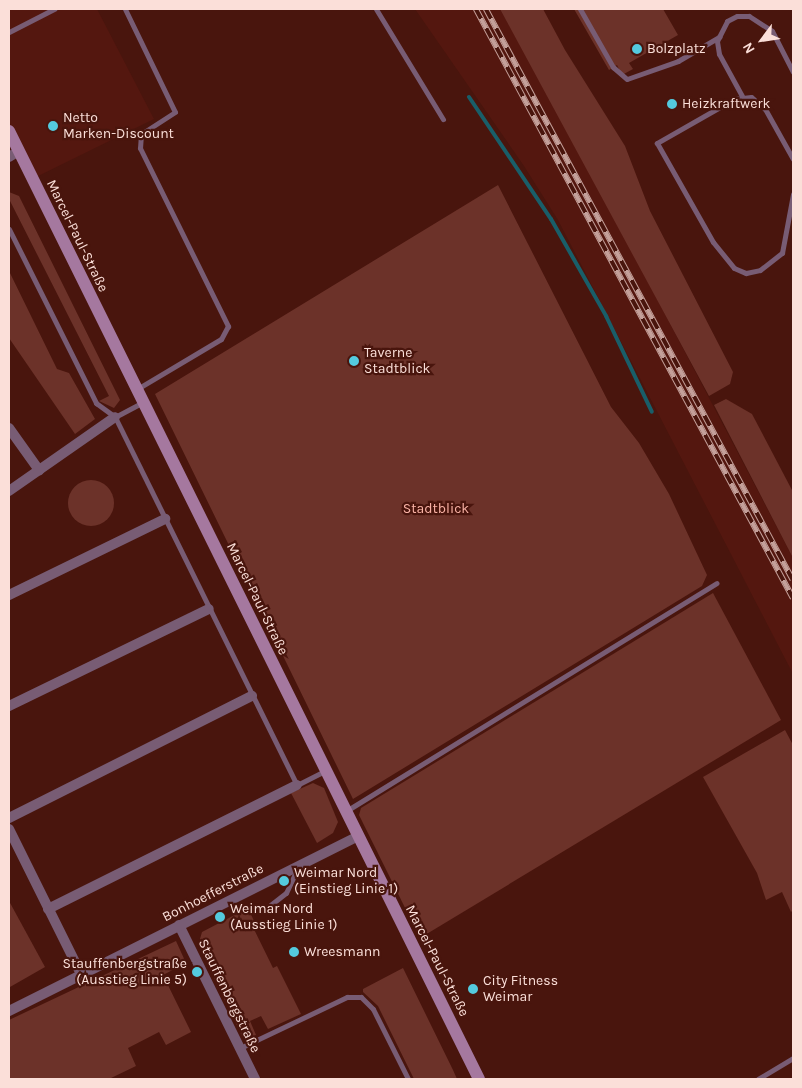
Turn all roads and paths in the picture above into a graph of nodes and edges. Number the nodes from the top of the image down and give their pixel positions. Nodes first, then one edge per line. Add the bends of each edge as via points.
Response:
1 (54, 9) edge
2 (125, 9) edge
3 (376, 9) edge
4 (580, 9) edge
5 (9, 32) edge
6 (719, 37) junction
7 (793, 72) edge
8 (742, 96) junction
9 (443, 119) dead end
10 (9, 131) edge
11 (14, 154) edge
12 (793, 159) edge
13 (793, 194) edge
14 (9, 229) edge
15 (136, 389) junction
16 (143, 401) junction
17 (115, 417) junction
18 (9, 428) edge
19 (38, 470) junction
20 (9, 491) edge
21 (165, 519) junction
22 (716, 583) dead end
23 (9, 595) edge
24 (209, 608) junction
25 (252, 696) junction
26 (9, 706) edge
27 (325, 771) junction
28 (297, 785) junction
29 (346, 812) junction
30 (9, 818) edge
31 (9, 829) edge
32 (358, 836) junction
33 (298, 865) junction
34 (48, 909) junction
35 (264, 910) dead end
36 (179, 925) junction
37 (82, 976) junction
38 (9, 1010) edge
39 (240, 1049) junction
40 (793, 1058) edge
41 (255, 1079) edge
42 (408, 1079) edge
43 (480, 1079) edge
44 (758, 1079) edge

1 - 5 lane
2 - 15 lane via 175,112 141,134 140,148 228,326 221,339
3 - 9 lane
4 - 6 lane via 613,67 627,79 678,61
6 - 7 lane via 727,21 736,16 762,21 772,31
6 - 8 lane via 719,54
8 - 12 lane via 758,100
8 - 13 lane via 657,143 713,242 734,268 746,273 760,270 782,253
10 - 11 street, Marcel-Paul-Straße
11 - 15 street, Marcel-Paul-Straße
14 - 17 lane via 96,403
15 - 16 street, Marcel-Paul-Straße
16 - 17 lane
16 - 27 street, Marcel-Paul-Straße
17 - 19 street
17 - 21 lane
18 - 19 street
19 - 20 street
21 - 23 street
21 - 24 lane
22 - 29 lane
24 - 25 lane
24 - 26 street
25 - 28 lane
25 - 30 street
27 - 28 lane
27 - 29 street, Marcel-Paul-Straße
28 - 34 street
29 - 32 street, Marcel-Paul-Straße
31 - 34 street
32 - 33 street, Bonhoefferstraße
32 - 43 street, Marcel-Paul-Straße
33 - 35 lane via 286,893
33 - 36 street, Bonhoefferstraße
34 - 37 street
36 - 37 street, Bonhoefferstraße
36 - 39 street, Stauffenbergstraße
37 - 38 street, Bonhoefferstraße
39 - 41 street, Stauffenbergstraße
39 - 42 lane via 347,997 360,997 373,1009
40 - 44 lane

